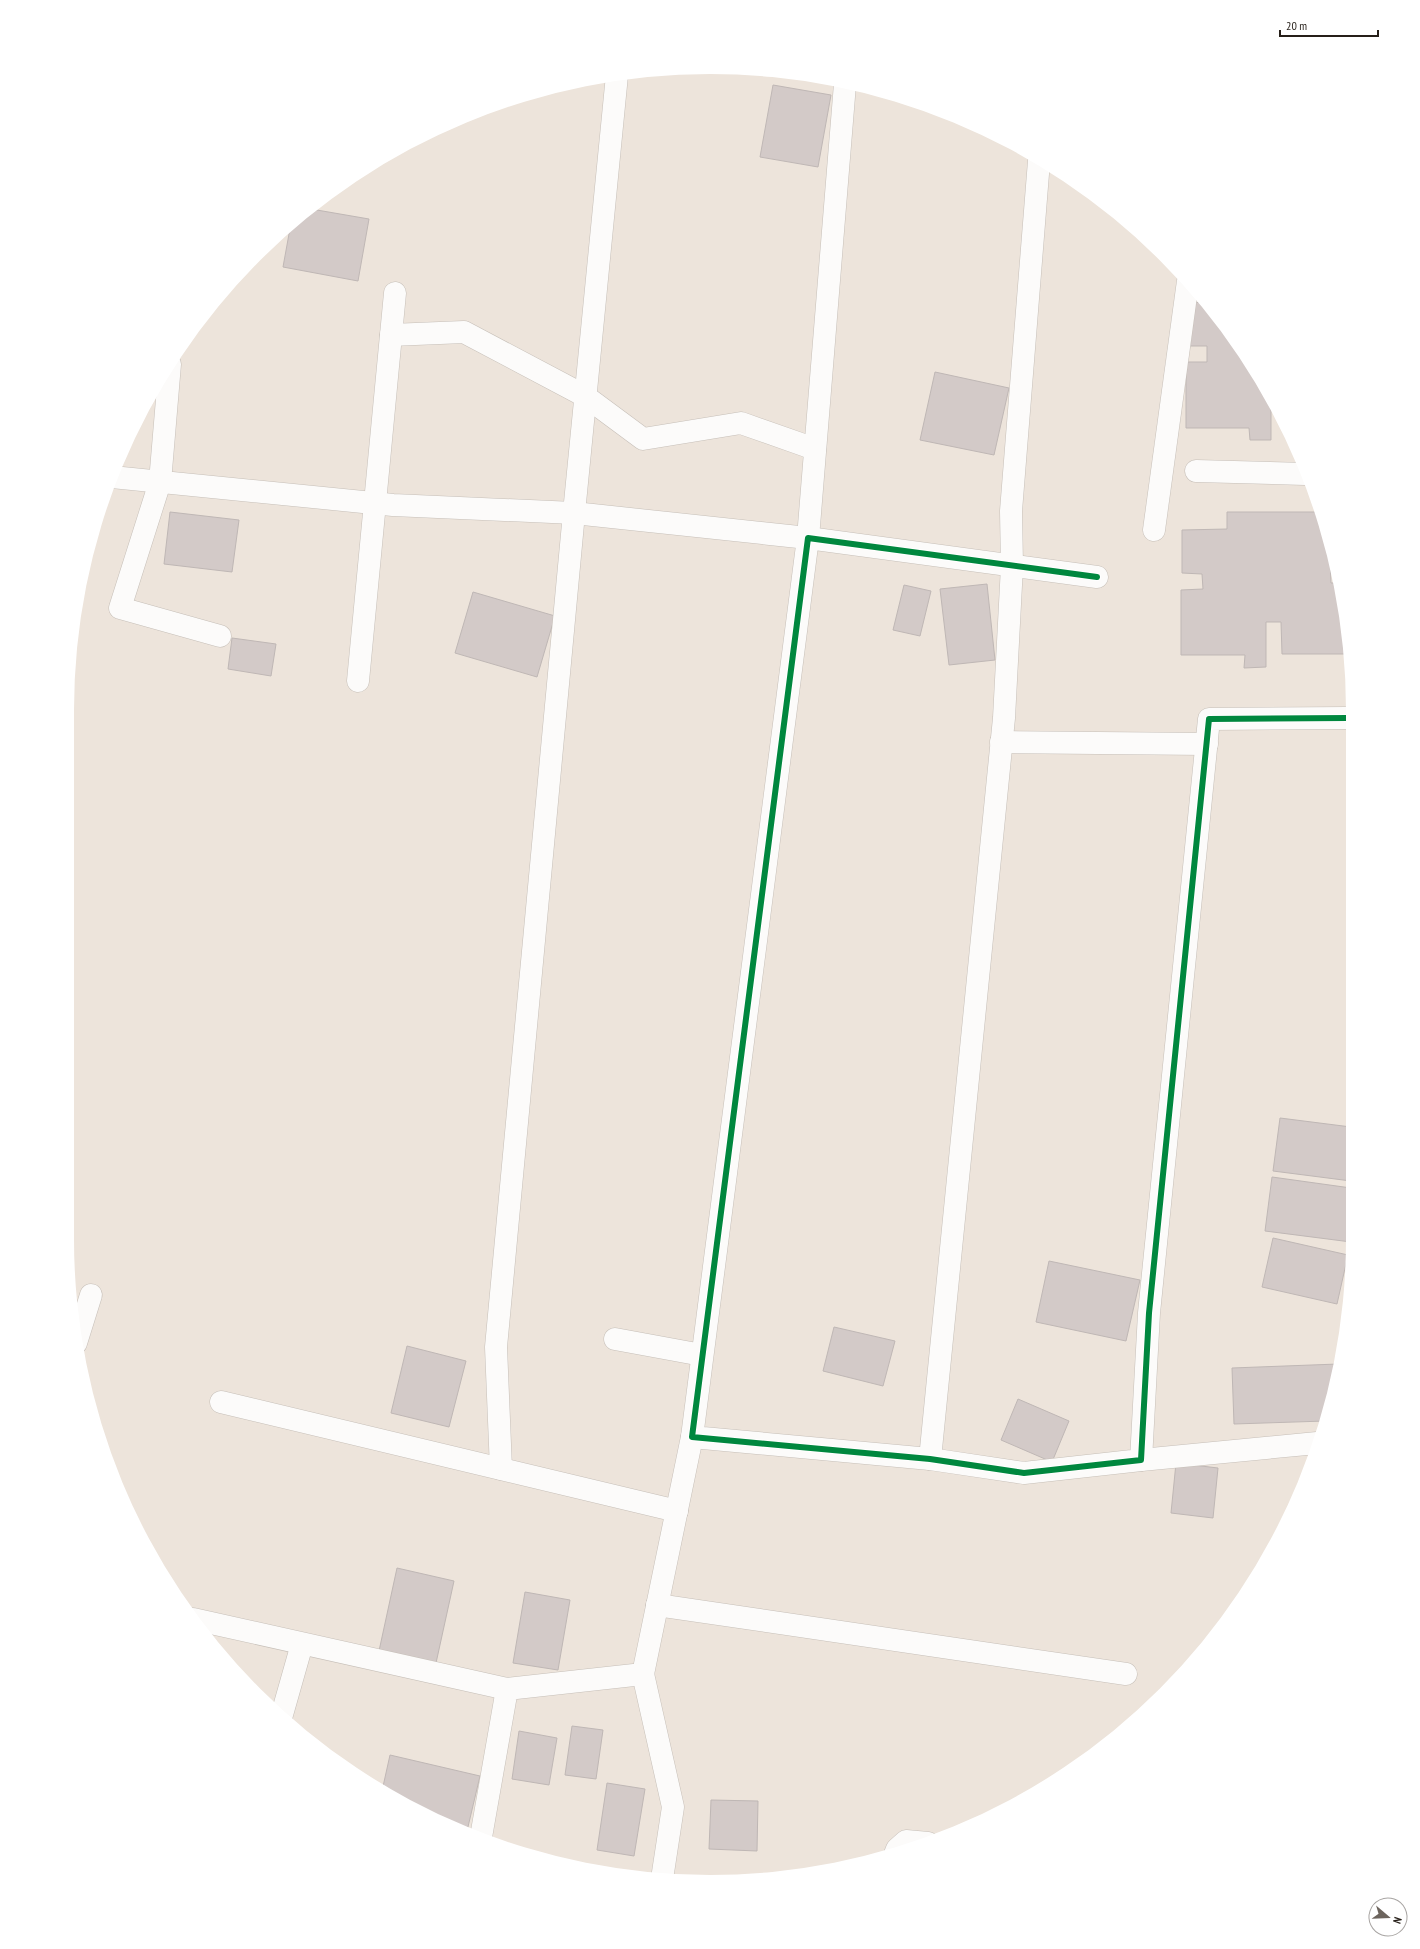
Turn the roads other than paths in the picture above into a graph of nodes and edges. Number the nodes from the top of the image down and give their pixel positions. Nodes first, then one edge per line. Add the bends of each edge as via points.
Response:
1 (616, 81) edge
2 (845, 89) edge
3 (1039, 166) edge
4 (1187, 290) edge
5 (395, 293) dead end
6 (391, 335) junction
7 (169, 376) edge
8 (586, 396) junction
9 (815, 449) junction
10 (1196, 471) dead end
11 (1300, 474) edge
12 (118, 478) edge
13 (160, 482) junction
14 (375, 503) junction
15 (574, 513) junction
16 (1154, 530) dead end
17 (808, 538) junction
18 (1012, 566) junction
19 (1097, 577) dead end
20 (220, 636) dead end
21 (358, 681) dead end
22 (1346, 718) edge
23 (1001, 742) junction
24 (1207, 744) junction
25 (91, 1295) dead end
26 (80, 1329) edge
27 (615, 1339) dead end
28 (702, 1355) junction
29 (221, 1402) dead end
30 (692, 1437) junction
31 (1312, 1444) edge
32 (930, 1459) junction
33 (1141, 1460) junction
34 (501, 1469) junction
35 (677, 1511) junction
36 (657, 1605) junction
37 (201, 1621) edge
38 (302, 1644) junction
39 (643, 1674) junction
40 (1126, 1674) dead end
41 (507, 1688) junction
42 (283, 1710) edge
43 (482, 1832) edge
44 (912, 1842) edge
45 (902, 1845) edge
46 (663, 1873) edge

1 - 8 street
2 - 9 street
3 - 18 street via 1011,511
4 - 16 street
5 - 6 street
6 - 8 street via 464,332
6 - 14 street
7 - 13 street
8 - 9 street via 643,439 741,423
8 - 15 street
9 - 17 street
10 - 11 street
12 - 13 street
13 - 14 street
13 - 20 street via 120,608
14 - 15 street
14 - 21 street
15 - 17 street
15 - 34 street via 496,1348
17 - 18 street
17 - 28 street
18 - 19 street
18 - 23 street
22 - 24 street via 1210,719
23 - 24 street
23 - 32 street
24 - 33 street via 1149,1313
25 - 26 street
27 - 28 street
28 - 30 street
29 - 34 street
30 - 32 street
30 - 35 street
31 - 33 street
32 - 33 street via 1024,1473
34 - 35 street
35 - 36 street
36 - 39 street
36 - 40 street
37 - 38 street
38 - 41 street
38 - 42 street
39 - 41 street
39 - 46 street via 673,1807
41 - 43 street
44 - 45 street via 906,1841

